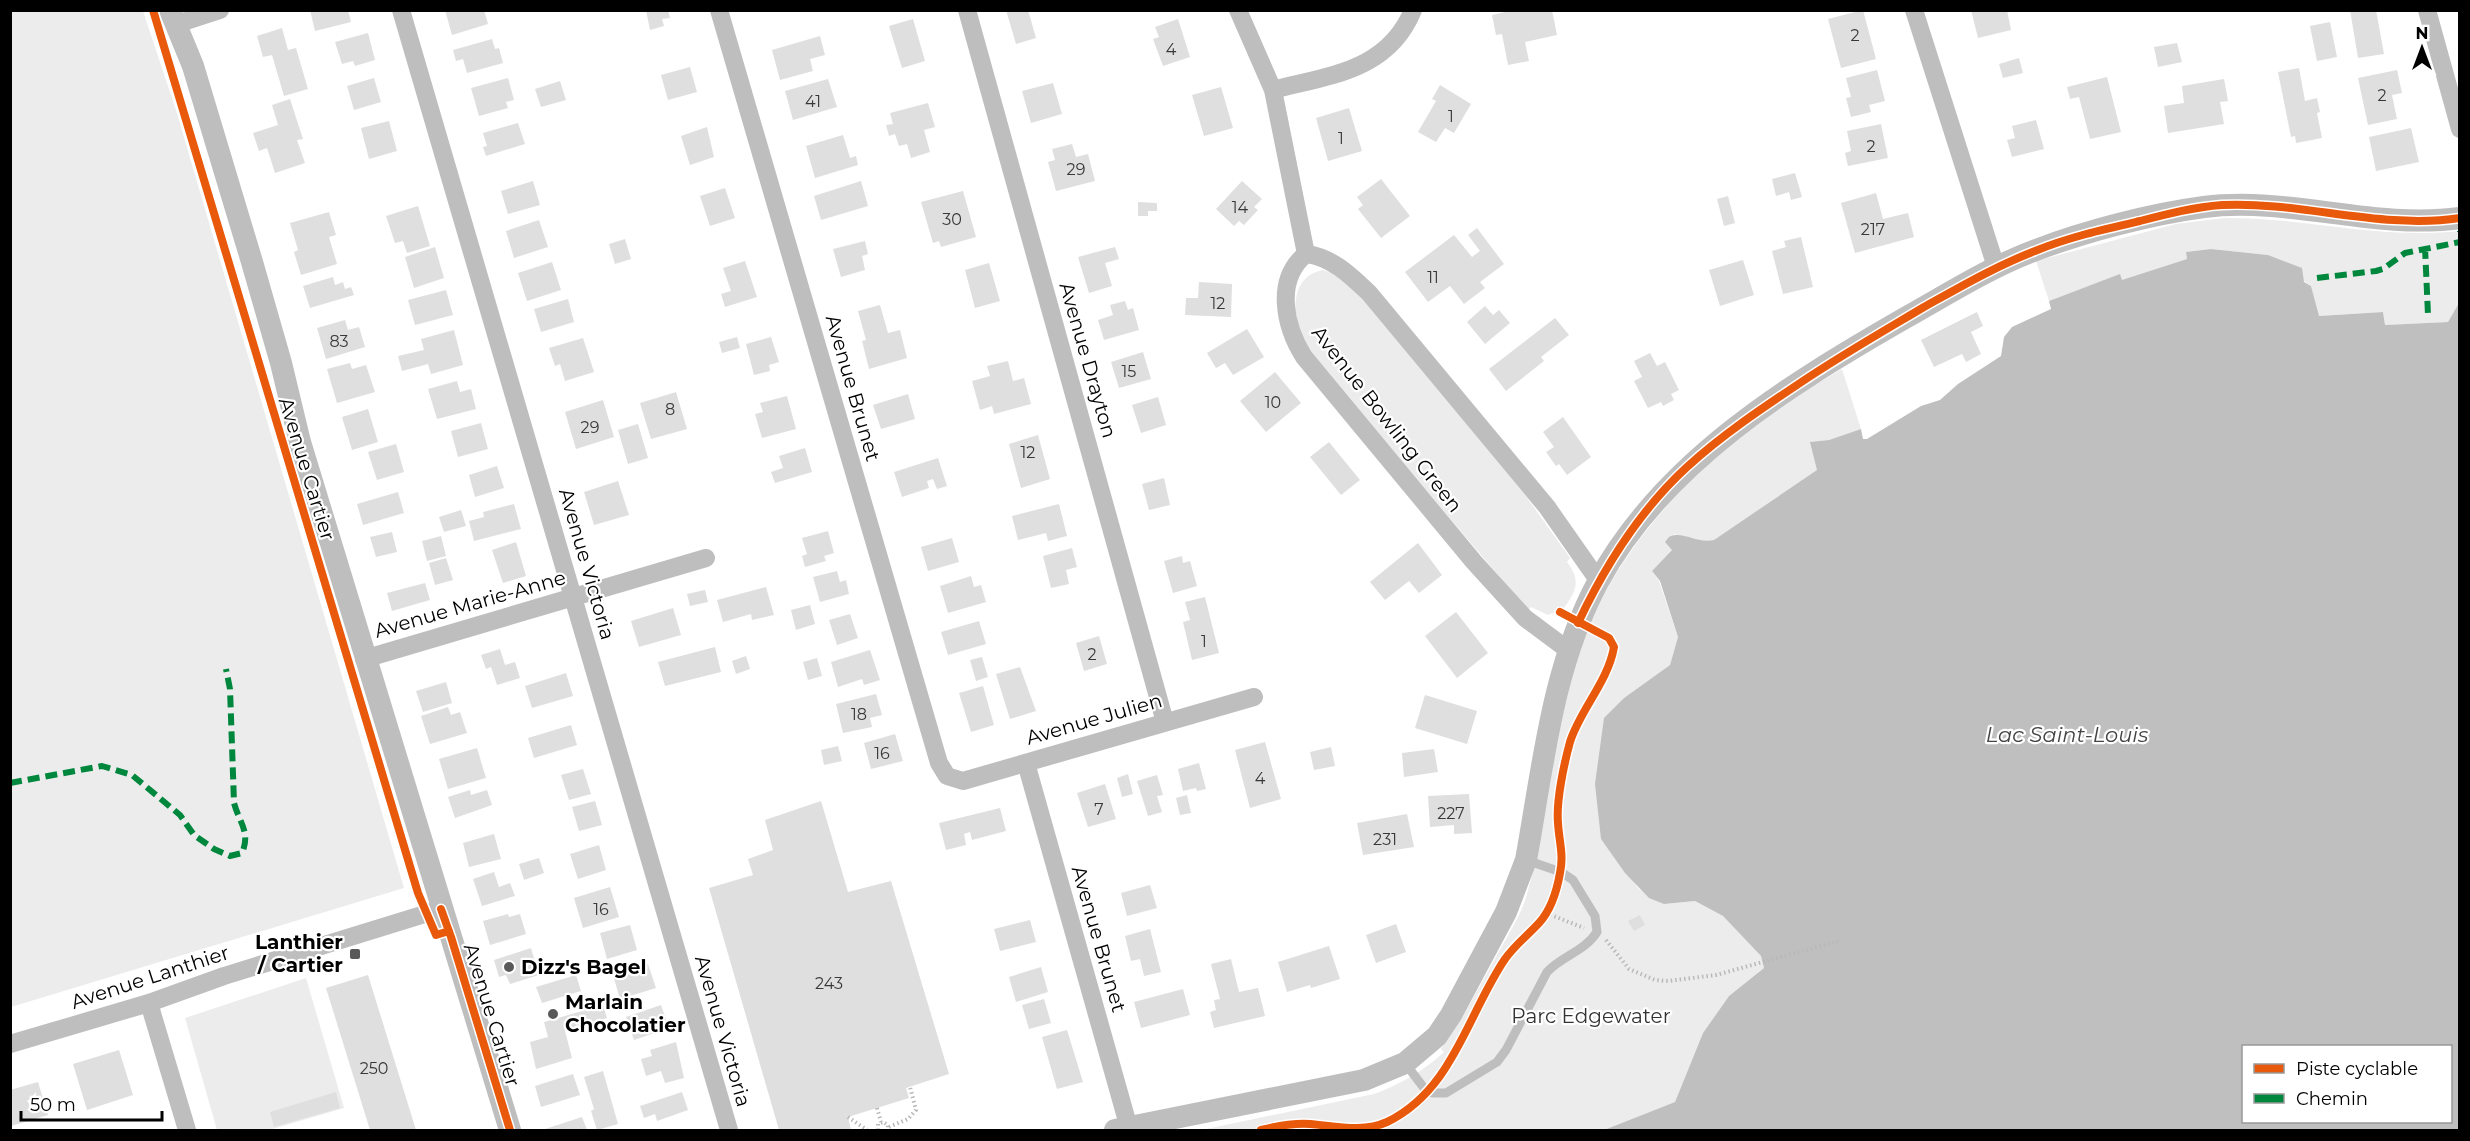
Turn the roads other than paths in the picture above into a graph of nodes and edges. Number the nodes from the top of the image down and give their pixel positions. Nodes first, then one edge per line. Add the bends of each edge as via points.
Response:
1 (220, 10) edge
2 (401, 10) edge
3 (720, 10) edge
4 (967, 10) edge
5 (1238, 10) edge
6 (1413, 10) edge
7 (1914, 10) edge
8 (2427, 10) edge
9 (173, 17) edge
10 (1273, 90) junction
11 (2460, 129) edge
12 (2460, 218) edge
13 (1306, 254) junction
14 (1996, 267) junction
15 (706, 558) dead end
16 (1599, 580) junction
17 (573, 597) junction
18 (1568, 650) junction
19 (364, 659) junction
20 (1254, 697) dead end
21 (1165, 722) junction
22 (1026, 763) junction
23 (947, 776) joint
24 (1526, 860) junction
25 (441, 909) junction
26 (149, 1003) junction
27 (10, 1044) edge
28 (1405, 1063) junction
29 (1122, 1129) edge
30 (187, 1131) edge
31 (510, 1131) edge
32 (729, 1131) edge

1 - 9 street
2 - 17 street, Avenue Victoria
3 - 23 street, Avenue Brunet via 939,763
4 - 21 street, Avenue Drayton
5 - 10 street
6 - 10 street via 1396,40 1373,60
7 - 14 street
8 - 11 street
9 - 19 street, Avenue Cartier via 199,87 252,262
10 - 13 street
12 - 14 street via 2400,221 2257,206 2203,207 2084,235
13 - 16 street via 1332,262 1370,293 1547,507
13 - 18 street, Avenue Bowling Green via 1293,271 1286,302 1290,330 1304,357 1510,602
14 - 16 street via 1844,354 1745,420 1687,467 1644,513
15 - 17 street, Avenue Marie-Anne
16 - 18 street
17 - 19 street, Avenue Marie-Anne
17 - 32 street, Avenue Victoria
18 - 24 street
19 - 25 street, Avenue Cartier
20 - 21 street, Avenue Julien
21 - 22 street, Avenue Julien
22 - 23 street, Avenue Julien via 963,781
22 - 29 street, Avenue Brunet
24 - 28 street via 1506,912 1450,1015 1437,1036
24 - 28 lane via 1573,880 1594,916 1597,932 1590,944 1556,962 1547,972 1497,1062 1446,1093 1426,1092
25 - 26 street, Avenue Lanthier
25 - 31 street, Avenue Cartier
26 - 27 street, Avenue Lanthier
26 - 30 street
28 - 29 street via 1364,1080

